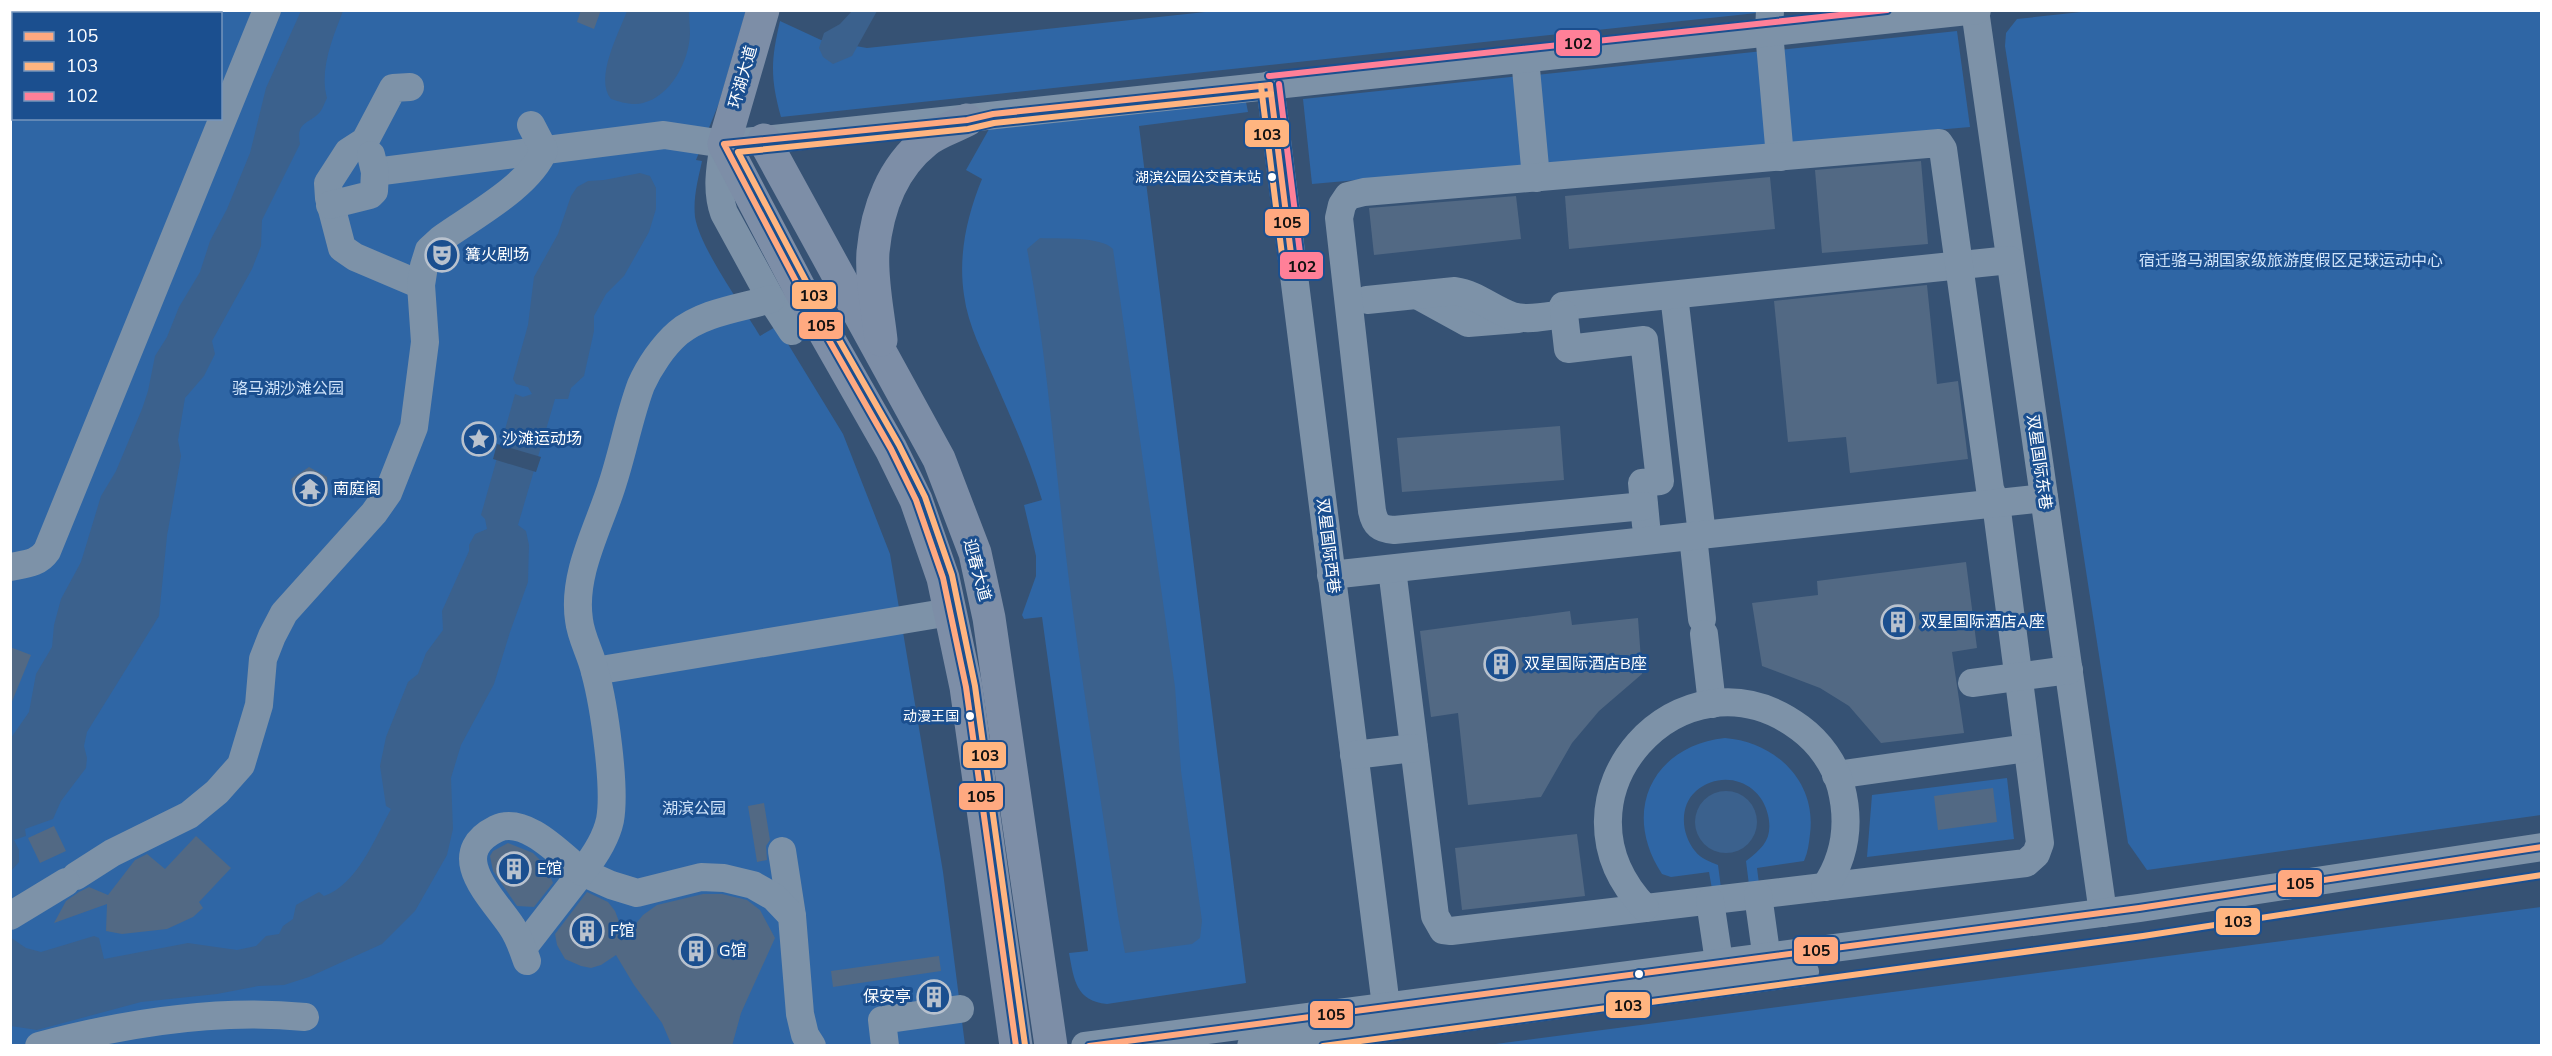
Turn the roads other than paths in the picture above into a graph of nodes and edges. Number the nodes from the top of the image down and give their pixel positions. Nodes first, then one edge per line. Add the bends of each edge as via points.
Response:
1 (267, 10) edge
2 (763, 10) edge
3 (1976, 11) edge
4 (1769, 21) edge
5 (1525, 58) junction
6 (1270, 85) junction
7 (410, 87) dead end
8 (967, 120) junction
9 (531, 125) dead end
10 (764, 141) junction
11 (724, 144) junction
12 (362, 145) junction
13 (544, 150) junction
14 (1780, 157) junction
15 (375, 172) junction
16 (1536, 177) junction
17 (330, 205) junction
18 (2010, 260) junction
19 (1959, 266) junction
20 (421, 285) junction
21 (1357, 292) junction
22 (1674, 295) junction
23 (771, 299) junction
24 (1564, 314) junction
25 (792, 331) dead end
26 (882, 353) junction
27 (1695, 478) junction
28 (1660, 481) junction
29 (2044, 498) junction
30 (1996, 503) junction
31 (1644, 506) junction
32 (1698, 530) junction
33 (10, 567) edge
34 (1392, 569) junction
35 (1331, 575) junction
36 (950, 612) junction
37 (2068, 670) junction
38 (595, 671) junction
39 (2018, 677) junction
40 (1972, 683) dead end
41 (1712, 705) junction
42 (1414, 748) junction
43 (2027, 748) junction
44 (1354, 755) junction
45 (1836, 775) junction
46 (2541, 847) edge
47 (782, 851) dead end
48 (2541, 866) edge
49 (582, 872) junction
50 (1825, 887) junction
51 (1758, 895) junction
52 (1710, 901) junction
53 (1645, 908) junction
54 (16, 913) edge
55 (2103, 913) junction
56 (792, 916) junction
57 (1768, 967) junction
58 (1720, 973) junction
59 (1386, 1006) junction
60 (960, 1009) dead end
61 (304, 1017) dead end
62 (39, 1046) edge
63 (812, 1046) edge
64 (885, 1046) edge
65 (1016, 1046) edge
66 (1051, 1046) edge
67 (1085, 1046) edge
68 (1251, 1046) edge

1 - 33 street via 47,551 34,562
2 - 11 main road, 环湖大道
3 - 4 street
3 - 18 street, 双星国际东巷
4 - 5 street
4 - 14 street
5 - 6 street
5 - 16 street
6 - 8 street
6 - 35 street, 双星国际西巷
7 - 12 street via 393,88
8 - 10 street
8 - 26 main road via 927,141 907,160 887,191 873,254
9 - 13 street
10 - 11 street
10 - 26 main road, 迎春大道
11 - 13 street via 664,135
11 - 23 street via 719,199
11 - 36 main road via 801,291 891,449 920,511
12 - 15 street via 371,152
12 - 17 street via 348,152 328,183
13 - 15 street
13 - 20 street via 540,162 525,180 429,250
14 - 16 street
14 - 19 street via 1939,143
15 - 17 street via 374,191 370,195
16 - 21 street via 1348,196 1339,218
17 - 20 street via 342,248
18 - 19 street
18 - 29 street, 双星国际东巷
19 - 22 street
19 - 30 street via 1990,489
20 - 54 street via 424,342 414,427 388,493 375,513 285,613 272,636 263,659 259,705 241,765 189,815 112,853
21 - 24 street via 1417,295 1455,291 1513,316
21 - 31 street via 1350,326 1372,511 1382,529
22 - 24 street via 1563,306
22 - 27 street
23 - 25 street
23 - 38 street via 707,317 678,333 642,384 580,584 579,620
24 - 28 street via 1568,349 1644,340
26 - 66 main road, 迎春大道 via 939,459 975,553 989,618
27 - 28 street
27 - 32 street
28 - 31 street via 1642,483
29 - 30 street
29 - 37 street, 双星国际东巷
30 - 32 street
30 - 39 street
31 - 32 street via 1646,526
32 - 34 street
32 - 41 street
34 - 35 street
34 - 42 street
35 - 44 street, 双星国际西巷
36 - 38 street
36 - 65 main road via 967,699
37 - 39 street
37 - 55 street, 双星国际东巷
38 - 49 street via 609,769 610,820 593,859
39 - 40 street
39 - 43 street
41 - 45 street via 1736,704 1775,712 1808,733
41 - 53 street via 1662,723 1633,749 1614,783 1609,841 1621,878
42 - 44 street
42 - 53 street via 1435,916 1443,930
43 - 45 street
43 - 50 street via 2040,843 2036,854 2026,863
44 - 59 street, 双星国际西巷
45 - 50 street via 1845,802 1844,842 1834,875
46 - 55 street
47 - 56 street
48 - 57 street via 2132,928
49 - 49 street via 527,829 500,827 476,845 474,857 480,884 513,928 525,955
49 - 56 street via 637,893 701,878 724,878 753,885 774,897
50 - 51 street
51 - 52 street
51 - 57 street
52 - 53 street
52 - 58 street
55 - 57 street
56 - 63 street via 800,1014
57 - 58 street
58 - 59 street
58 - 68 street
59 - 67 street
60 - 64 street via 882,1020
61 - 62 street via 268,1013 161,1020 102,1029

